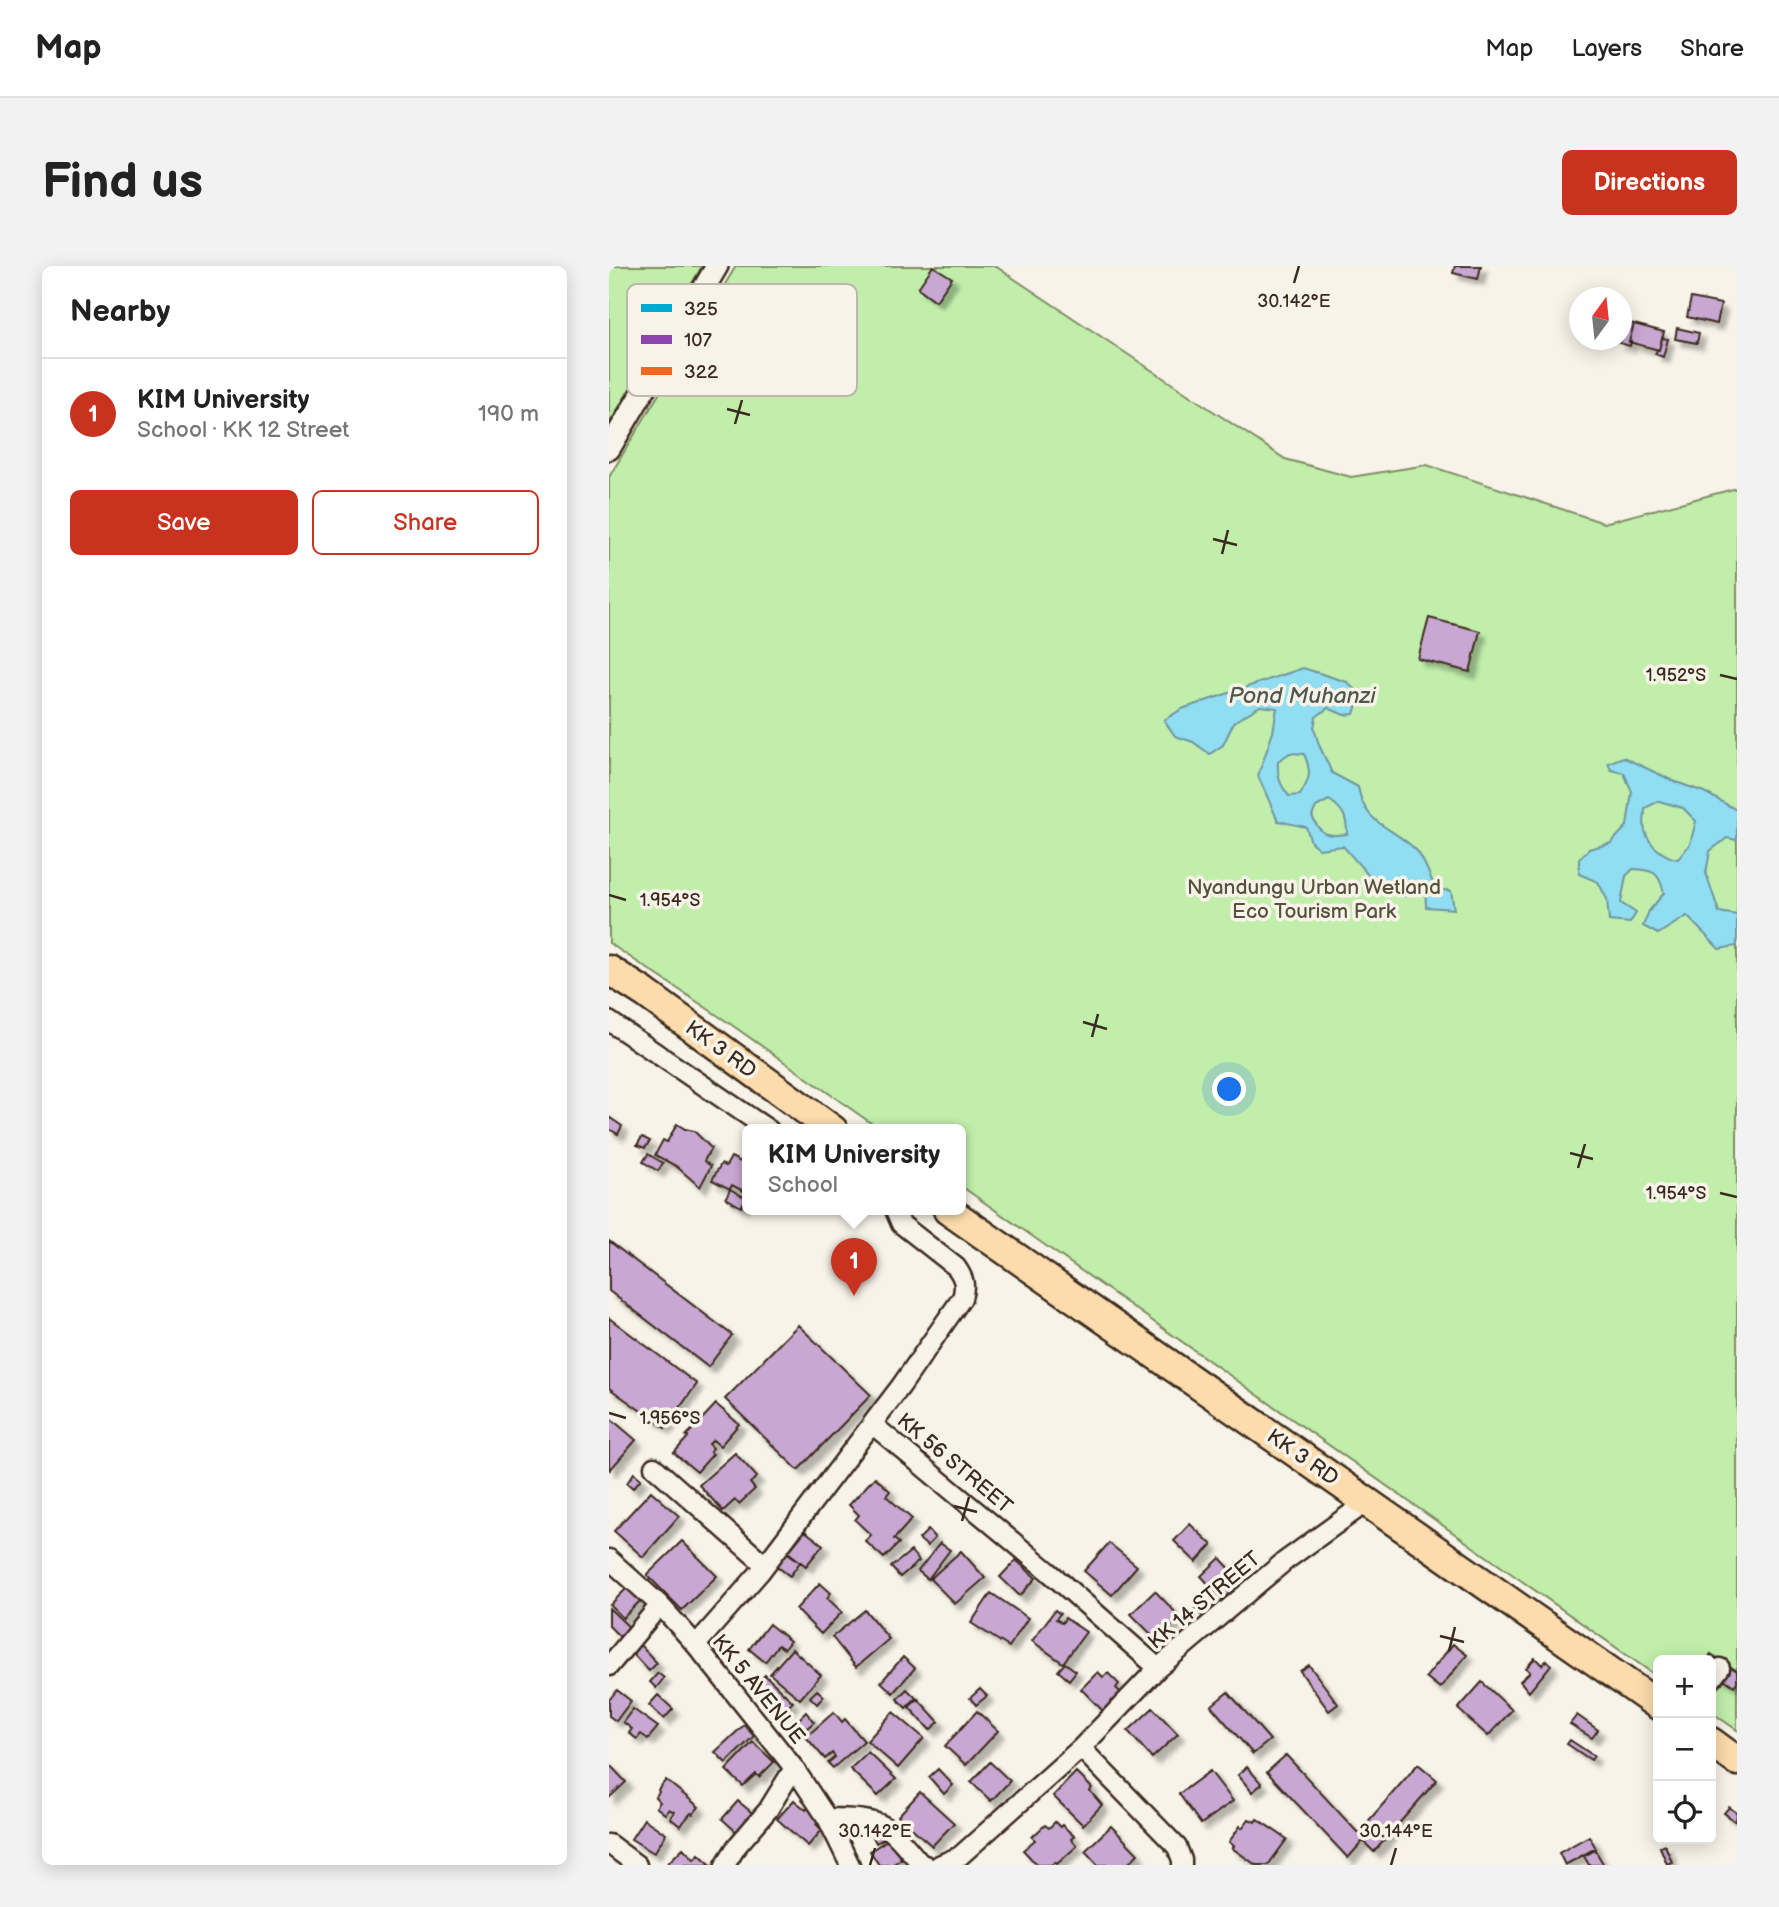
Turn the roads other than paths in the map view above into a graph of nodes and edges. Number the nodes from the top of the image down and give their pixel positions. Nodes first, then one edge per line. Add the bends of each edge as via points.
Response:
1 (717, 266) edge
2 (706, 284) edge
3 (640, 396) edge
4 (609, 449) edge
5 (609, 970) edge
6 (609, 1021) edge
7 (760, 1124) edge
8 (824, 1124) edge
9 (955, 1215) edge
10 (898, 1217) edge
11 (872, 1424) junction
12 (654, 1467) dead end
13 (1367, 1502) junction
14 (609, 1559) edge
15 (765, 1565) junction
16 (660, 1605) junction
17 (695, 1646) junction
18 (609, 1666) edge
19 (1158, 1668) junction
20 (1653, 1702) edge
21 (1716, 1746) edge
22 (1081, 1748) junction
23 (1737, 1761) edge
24 (794, 1768) junction
25 (827, 1818) junction
26 (609, 1844) edge
27 (637, 1865) edge
28 (725, 1865) edge
29 (850, 1865) edge
30 (925, 1865) edge
31 (939, 1865) edge
32 (1182, 1865) edge

1 - 2 street
3 - 4 street
5 - 8 highway, KK 3 RD
6 - 7 street
9 - 13 highway, KK 3 RD
10 - 11 street via 956,1267 965,1287 962,1298
11 - 15 street, KK 56 STREET
11 - 19 street, KK 56 STREET
12 - 15 street
13 - 19 street, KK 14 STREET via 1285,1561
13 - 20 highway, KK 3 RD
14 - 16 street, KK 5 AVENUE
15 - 17 street, KK 56 STREET
16 - 17 street, KK 5 AVENUE
16 - 18 street
17 - 24 street, KK 5 AVENUE
19 - 22 street, KK 14 STREET
21 - 23 highway
22 - 31 street, KK 14 STREET via 960,1856
22 - 32 street via 1177,1847
24 - 25 street, KK 5 AVENUE
24 - 28 street
25 - 29 street, KK 5 AVENUE
25 - 30 street via 887,1828
26 - 27 street

